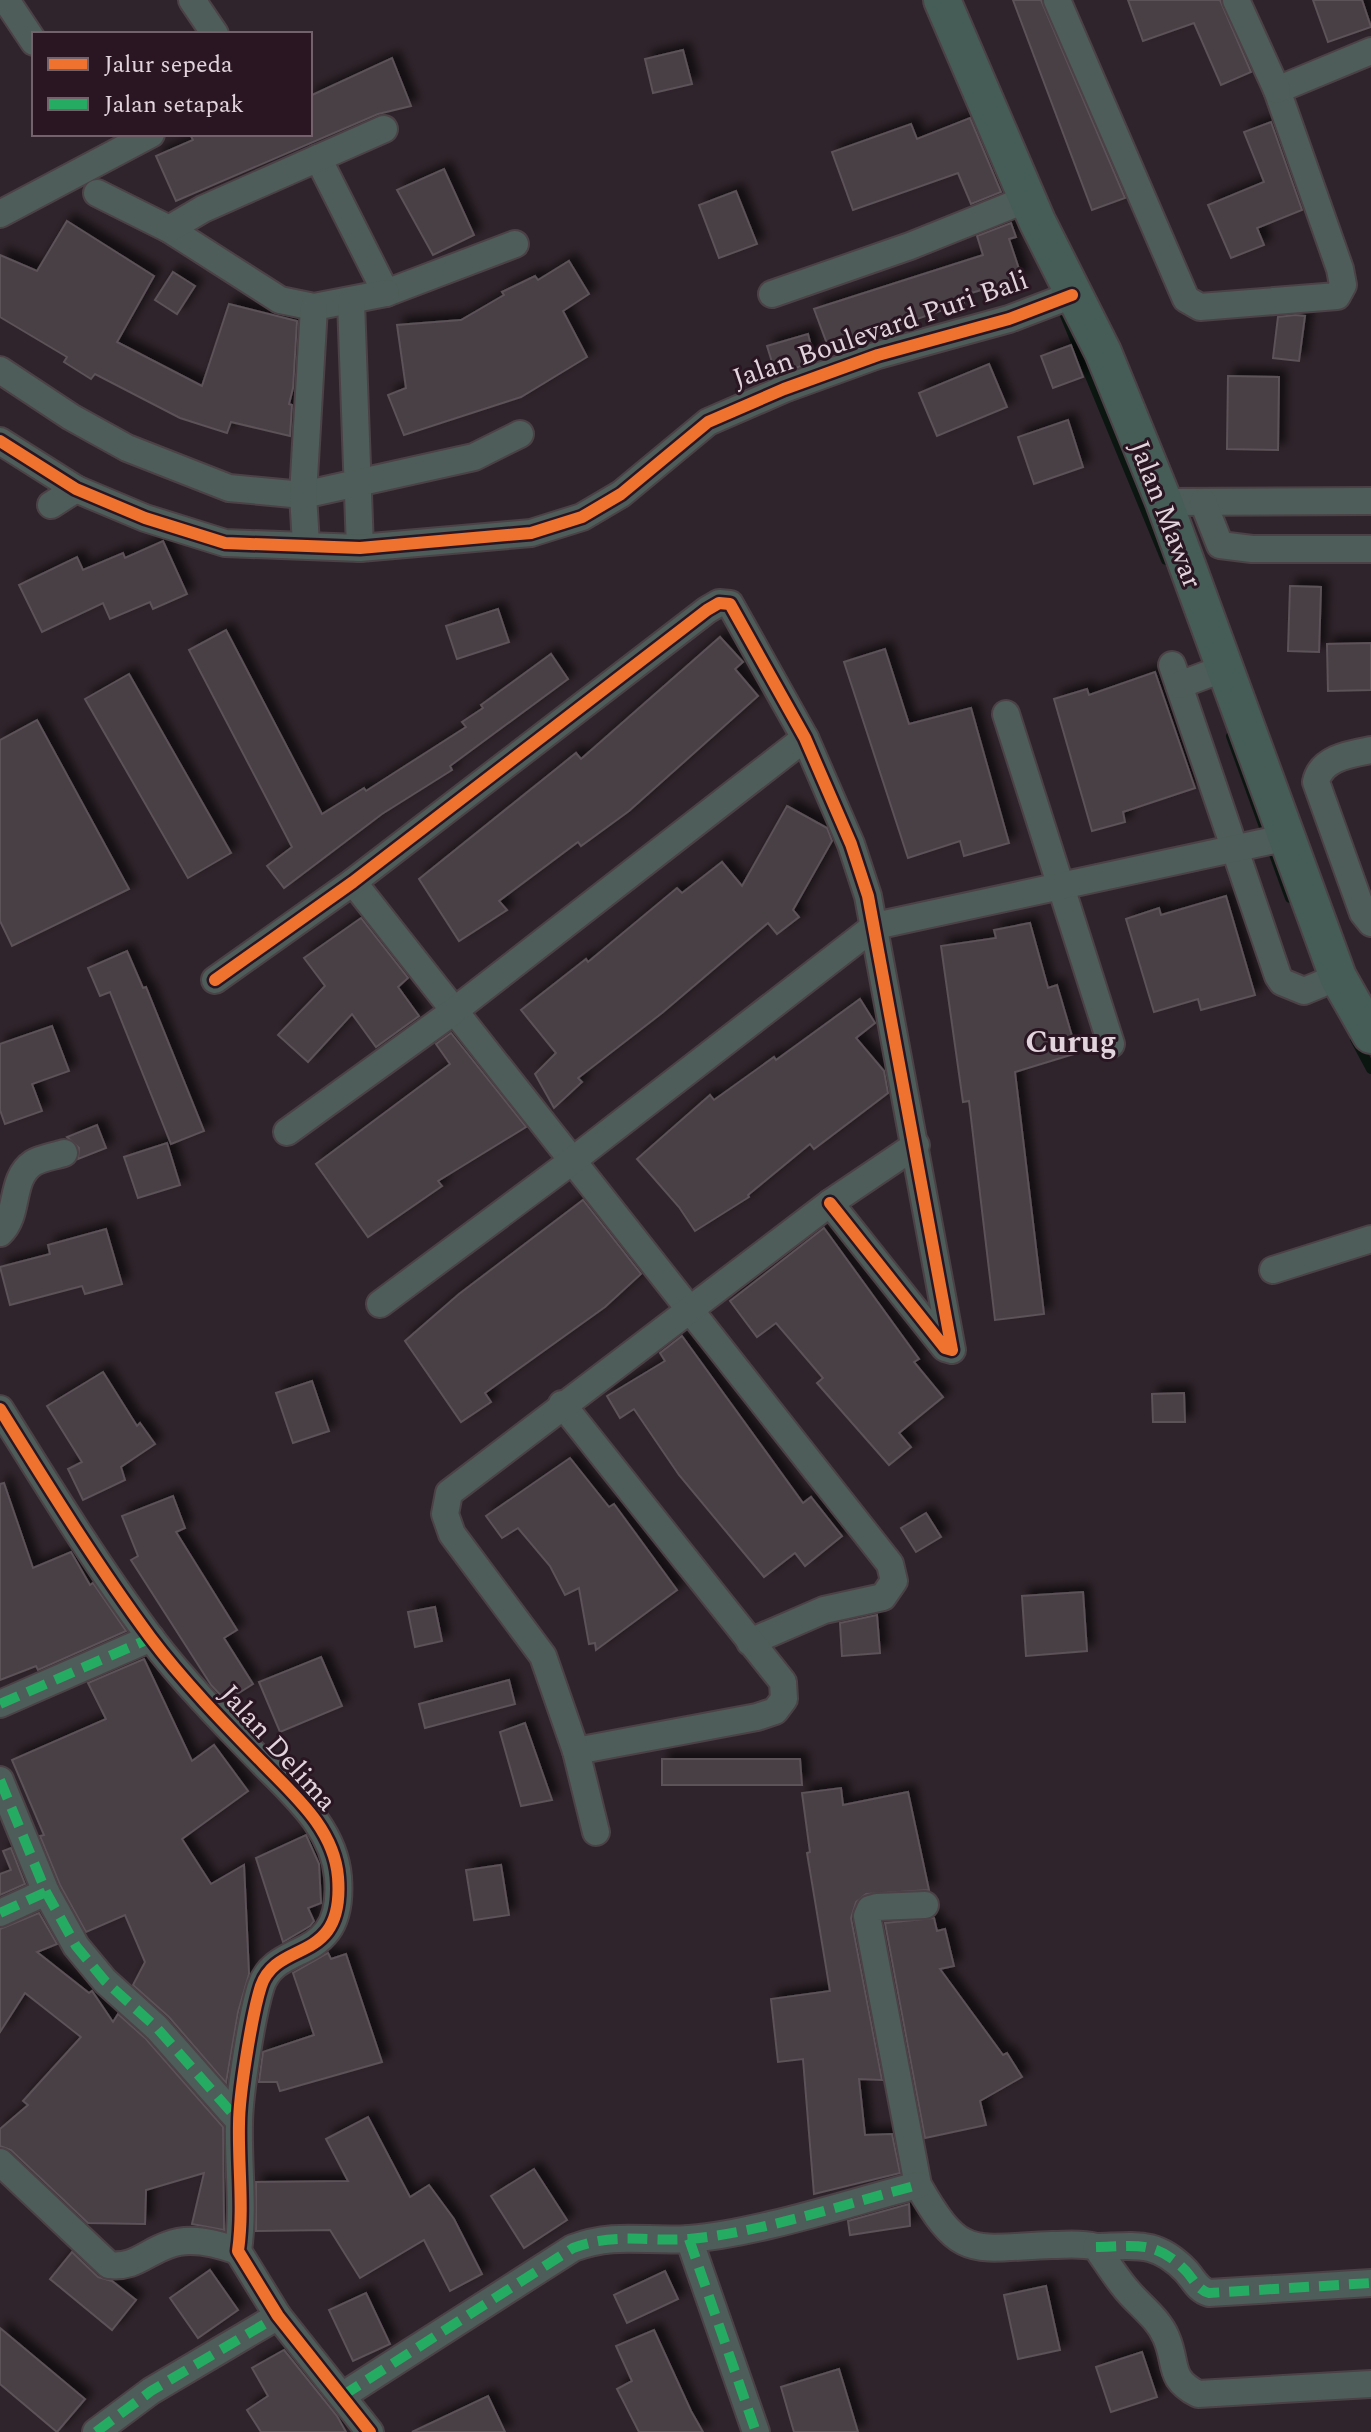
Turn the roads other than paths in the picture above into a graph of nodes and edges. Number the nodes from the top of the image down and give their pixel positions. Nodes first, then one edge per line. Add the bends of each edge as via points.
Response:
1 (6, 0) edge
2 (192, 0) edge
3 (942, 0) edge
4 (1057, 0) edge
5 (1236, 0) edge
6 (214, 32) edge
7 (32, 39) edge
8 (1371, 51) edge
9 (1277, 90) junction
10 (384, 129) dead end
11 (142, 136) edge
12 (105, 144) edge
13 (318, 158) junction
14 (97, 193) dead end
15 (1027, 199) junction
16 (0, 214) edge
17 (169, 229) junction
18 (515, 244) dead end
19 (386, 293) junction
20 (772, 294) dead end
21 (1072, 295) junction
22 (351, 302) junction
23 (314, 307) junction
24 (0, 370) edge
25 (520, 434) dead end
26 (0, 441) edge
27 (358, 484) junction
28 (76, 489) junction
29 (303, 495) junction
30 (1371, 501) edge
31 (1164, 502) junction
32 (1203, 502) junction
33 (51, 505) dead end
34 (306, 544) junction
35 (360, 548) junction
36 (1371, 549) edge
37 (1198, 674) junction
38 (1006, 714) dead end
39 (805, 738) junction
40 (1371, 750) edge
41 (1285, 838) junction
42 (1243, 849) junction
43 (353, 882) junction
44 (1062, 886) junction
45 (1371, 923) edge
46 (875, 926) junction
47 (1336, 978) junction
48 (215, 980) dead end
49 (454, 1011) junction
50 (1371, 1035) edge
51 (1111, 1044) dead end
52 (287, 1132) dead end
53 (916, 1145) junction
54 (64, 1153) dead end
55 (572, 1161) junction
56 (830, 1203) junction
57 (0, 1233) edge
58 (1371, 1239) edge
59 (1273, 1270) dead end
60 (380, 1304) dead end
61 (692, 1311) junction
62 (562, 1404) junction
63 (0, 1409) edge
64 (151, 1638) junction
65 (750, 1642) junction
66 (0, 1704) edge
67 (576, 1751) junction
68 (0, 1780) edge
69 (596, 1832) dead end
70 (46, 1892) junction
71 (925, 1905) dead end
72 (0, 1913) edge
73 (239, 2121) junction
74 (0, 2162) edge
75 (918, 2185) junction
76 (689, 2239) junction
77 (1096, 2247) junction
78 (238, 2251) junction
79 (1371, 2283) edge
80 (278, 2316) junction
81 (1371, 2384) edge
82 (342, 2396) junction
83 (96, 2432) edge
84 (370, 2432) edge
85 (756, 2432) edge

1 - 7 street
2 - 6 street
3 - 15 street, Jalan Mawar
4 - 9 street via 1186,299 1194,306 1319,299 1337,296 1343,285
5 - 9 street
8 - 9 street
10 - 13 street
11 - 12 street
12 - 16 street
13 - 17 street
13 - 19 street
14 - 17 street
15 - 20 street
15 - 21 street, Jalan Mawar
17 - 23 street via 280,300
18 - 19 street
19 - 22 street
21 - 31 street, Jalan Mawar via 1103,352
21 - 35 street, Jalan Boulevard Puri Bali via 1009,319 865,360 708,422 621,494 582,517 531,533
22 - 23 street
22 - 27 street
23 - 29 street
24 - 29 street via 85,425 178,470 229,488
25 - 27 street via 474,457
26 - 28 street, Jalan Boulevard Puri Bali
27 - 29 street
27 - 35 street
28 - 33 street
28 - 34 street, Jalan Boulevard Puri Bali via 225,543
29 - 34 street
30 - 32 street
31 - 32 street
31 - 37 street, Jalan Mawar
32 - 36 street via 1220,545
34 - 35 street, Jalan Boulevard Puri Bali
37 - 41 street, Jalan Mawar
37 - 42 street
38 - 44 street
39 - 43 street via 739,613 730,604 719,603
39 - 46 street via 851,844
39 - 49 street
40 - 45 street via 1325,765 1316,782
41 - 42 street
41 - 47 street, Jalan Mawar
42 - 44 street
42 - 47 street via 1282,982 1304,991
43 - 48 street
43 - 49 street
44 - 46 street
44 - 51 street
46 - 53 street
46 - 55 street
47 - 50 street, Jalan Mawar
49 - 52 street
49 - 55 street
53 - 56 street
53 - 56 street via 952,1350 945,1348
54 - 57 street via 33,1163 21,1176 8,1226
55 - 60 street
55 - 61 street
56 - 61 street
58 - 59 street
61 - 62 street
61 - 65 street via 890,1564 894,1581 883,1597 824,1610
62 - 65 street
62 - 67 street via 449,1493 445,1514 452,1534 543,1656
63 - 64 street, Jalan Delima
64 - 66 street
64 - 73 street, Jalan Delima via 308,1809 331,1848 338,1878 333,1925 323,1939 266,1975
65 - 67 street via 783,1682 784,1699 775,1711
67 - 69 street
68 - 70 street
70 - 72 street
70 - 73 street via 76,1946 105,1981 157,2028
71 - 75 street via 877,1907 867,1916
73 - 78 street, Jalan Delima via 243,2216
74 - 78 street via 109,2265 130,2265 186,2240
75 - 76 street
75 - 77 street via 955,2239 977,2247
76 - 82 street via 600,2238 573,2248
76 - 85 street
77 - 79 street via 1156,2247 1209,2293
77 - 81 street via 1124,2287 1160,2324 1173,2372 1198,2394
78 - 80 street
80 - 82 street
80 - 83 street via 151,2391
82 - 84 street

